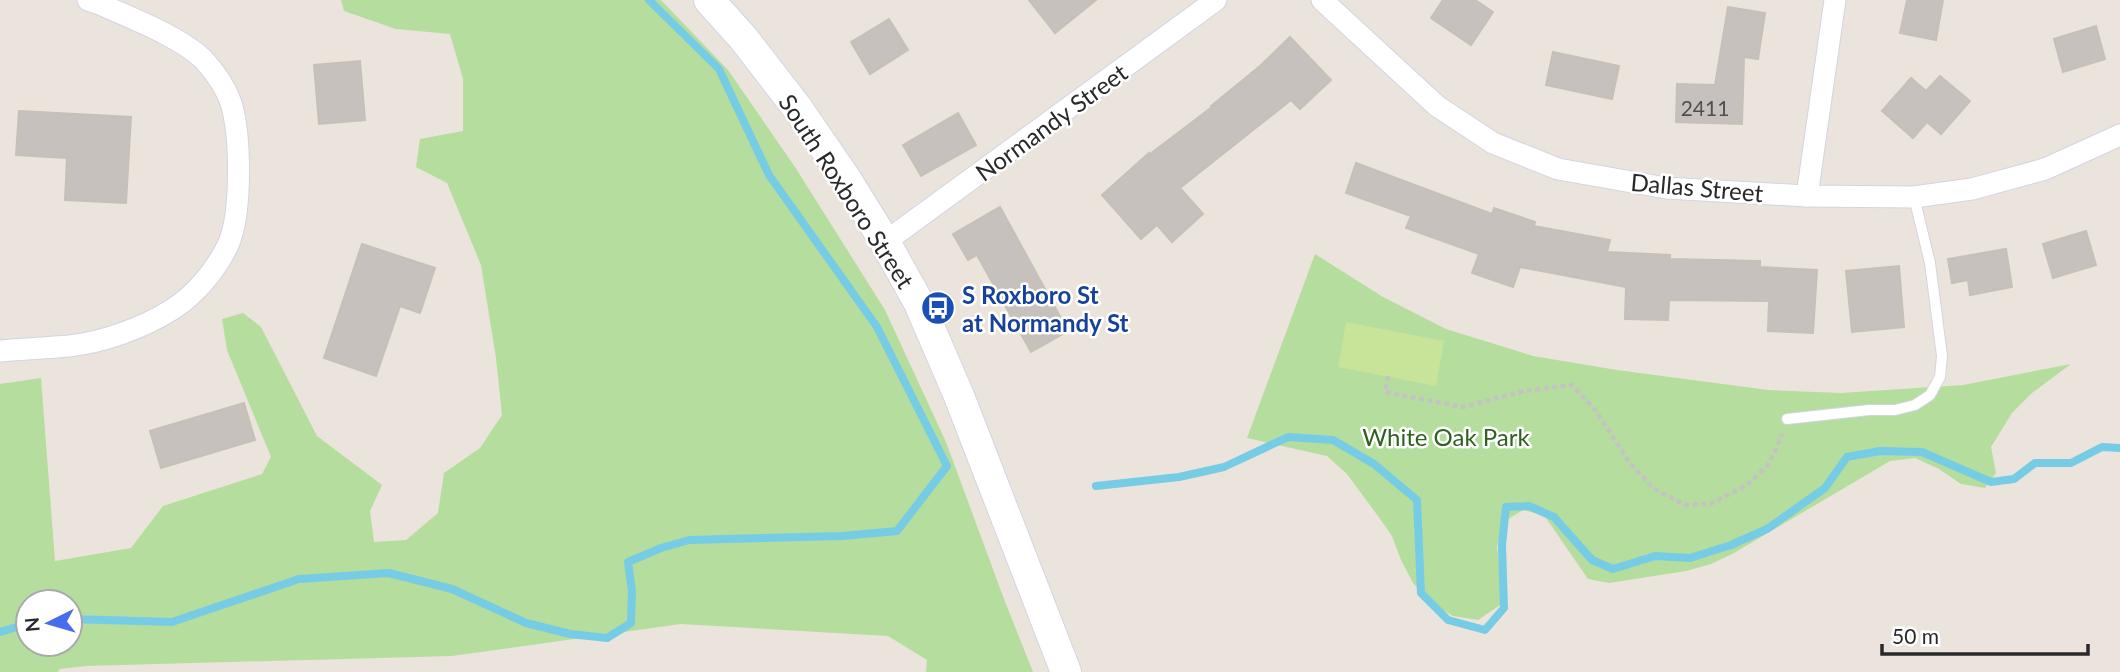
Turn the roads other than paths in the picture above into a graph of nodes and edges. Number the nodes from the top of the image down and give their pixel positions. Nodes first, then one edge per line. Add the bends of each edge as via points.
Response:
1 (88, 0) edge
2 (709, 0) edge
3 (1216, 0) edge
4 (1322, 0) edge
5 (1835, 0) edge
6 (2120, 135) edge
7 (1807, 196) junction
8 (1914, 197) junction
9 (885, 242) junction
10 (0, 351) edge
11 (1787, 419) road end
12 (1066, 672) edge

1 - 10 street via 180,42 218,77 231,103 237,140 238,187 229,243 200,287 152,320 111,337 70,346
2 - 9 street, South Roxboro Street via 798,109
3 - 9 street, Normandy Street
4 - 7 street, Dallas Street via 1437,106 1493,143 1531,160 1666,188
5 - 7 street
6 - 8 street, Dallas Street via 2045,169 1972,189
7 - 8 street, Dallas Street
8 - 11 lane via 1930,262 1942,356 1940,377 1930,395 1895,410
9 - 12 street, South Roxboro Street via 919,303 959,396

